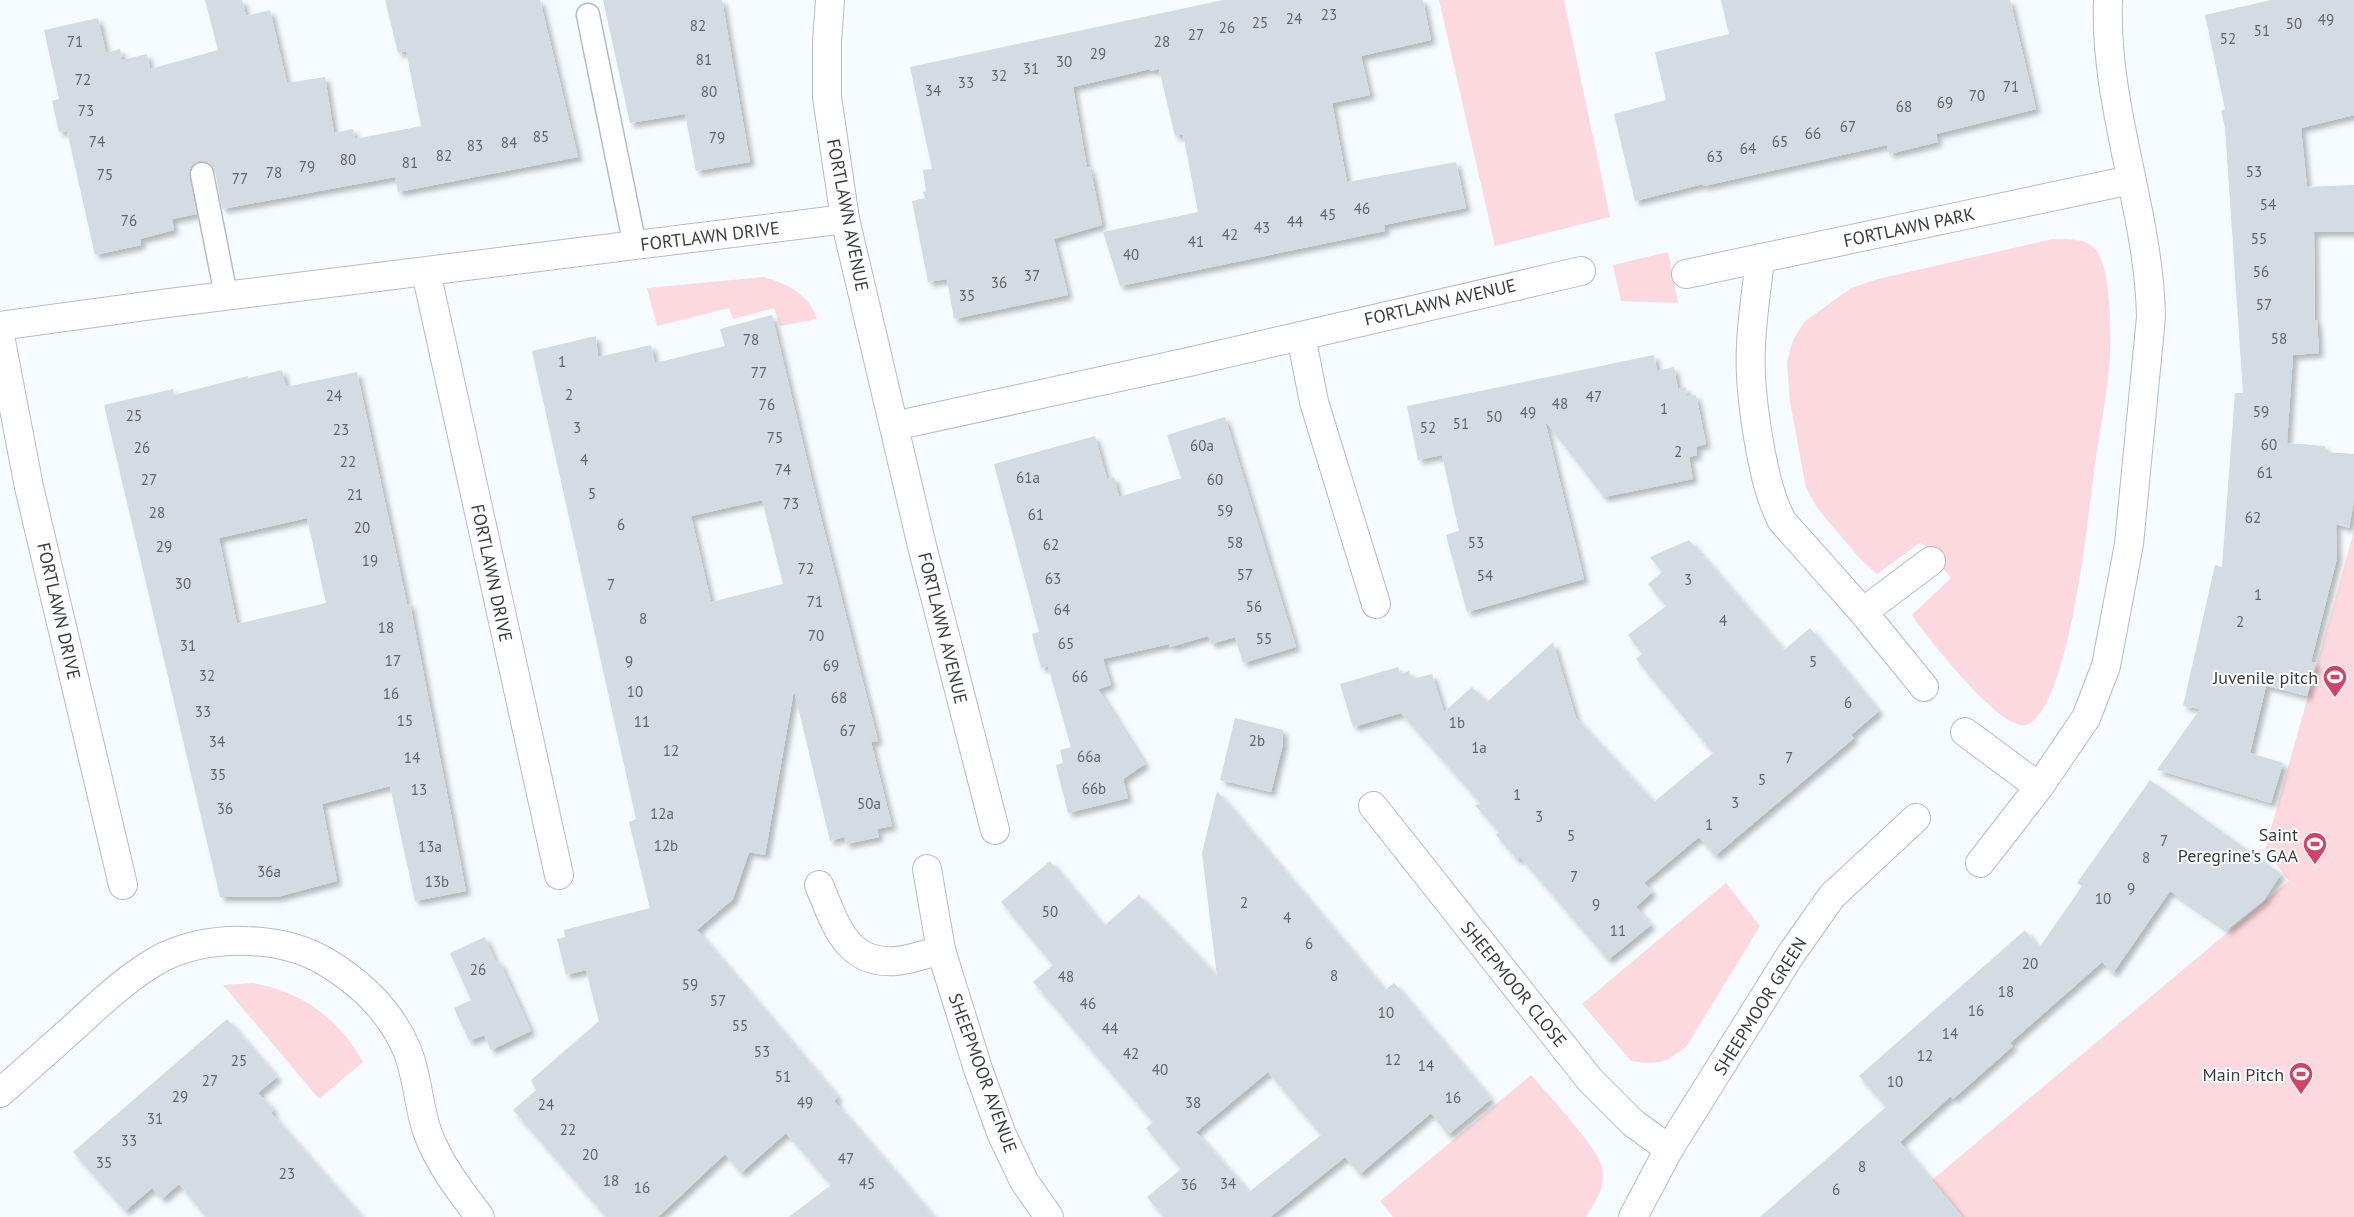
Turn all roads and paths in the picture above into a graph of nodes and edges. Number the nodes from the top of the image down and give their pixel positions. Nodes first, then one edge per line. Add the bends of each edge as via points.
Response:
1 (830, 0) edge
2 (2108, 0) edge
3 (588, 15) dead end
4 (202, 174) dead end
5 (2131, 180) junction
6 (845, 219) junction
7 (635, 246) junction
8 (1760, 258) junction
9 (1581, 270) dead end
10 (426, 272) junction
11 (1686, 274) dead end
12 (226, 296) junction
13 (0, 326) edge
14 (0, 336) edge
15 (1301, 336) junction
16 (894, 426) junction
17 (1931, 561) dead end
18 (1376, 604) dead end
19 (1863, 612) junction
20 (1924, 687) dead end
21 (1965, 732) dead end
22 (2039, 787) junction
23 (1373, 806) dead end
24 (1916, 818) dead end
25 (995, 830) dead end
26 (1980, 863) dead end
27 (927, 869) dead end
28 (559, 875) dead end
29 (123, 885) dead end
30 (819, 885) dead end
31 (941, 950) junction
32 (0, 1093) edge
33 (1669, 1149) junction
34 (480, 1217) edge
35 (1049, 1217) edge
36 (1632, 1217) edge

1 - 6 street, FORTLAWN AVENUE via 827,97
2 - 5 street via 2110,65
3 - 7 lane
4 - 12 lane
5 - 8 street, FORTLAWN PARK
5 - 22 street via 2148,271 2151,318 2129,544 2106,666 2086,718
6 - 7 street, FORTLAWN DRIVE
6 - 16 street, FORTLAWN AVENUE
7 - 10 street, FORTLAWN DRIVE
8 - 11 street, FORTLAWN PARK
8 - 19 street via 1751,381 1754,415 1773,505 1782,521
9 - 15 street, FORTLAWN AVENUE
10 - 12 street, FORTLAWN DRIVE
10 - 28 street, FORTLAWN DRIVE
12 - 13 street, FORTLAWN DRIVE
14 - 29 street, FORTLAWN DRIVE via 30,487
15 - 16 street, FORTLAWN AVENUE
15 - 18 street via 1314,402
16 - 25 street, FORTLAWN AVENUE
17 - 19 street
19 - 20 street
21 - 22 street
22 - 26 street
23 - 33 street, SHEEPMOOR CLOSE via 1590,1080 1633,1123
24 - 33 street, SHEEPMOOR GREEN via 1830,899 1786,960
27 - 31 street, SHEEPMOOR AVENUE
30 - 31 street via 839,932 852,949 874,960 896,961
31 - 35 street, SHEEPMOOR AVENUE via 1002,1135 1024,1181
32 - 34 street via 118,986 157,960 218,942 242,940 286,946 304,951 342,972 362,987 388,1015 407,1050 432,1142 452,1180
33 - 36 street, SHEEPMOOR GREEN

